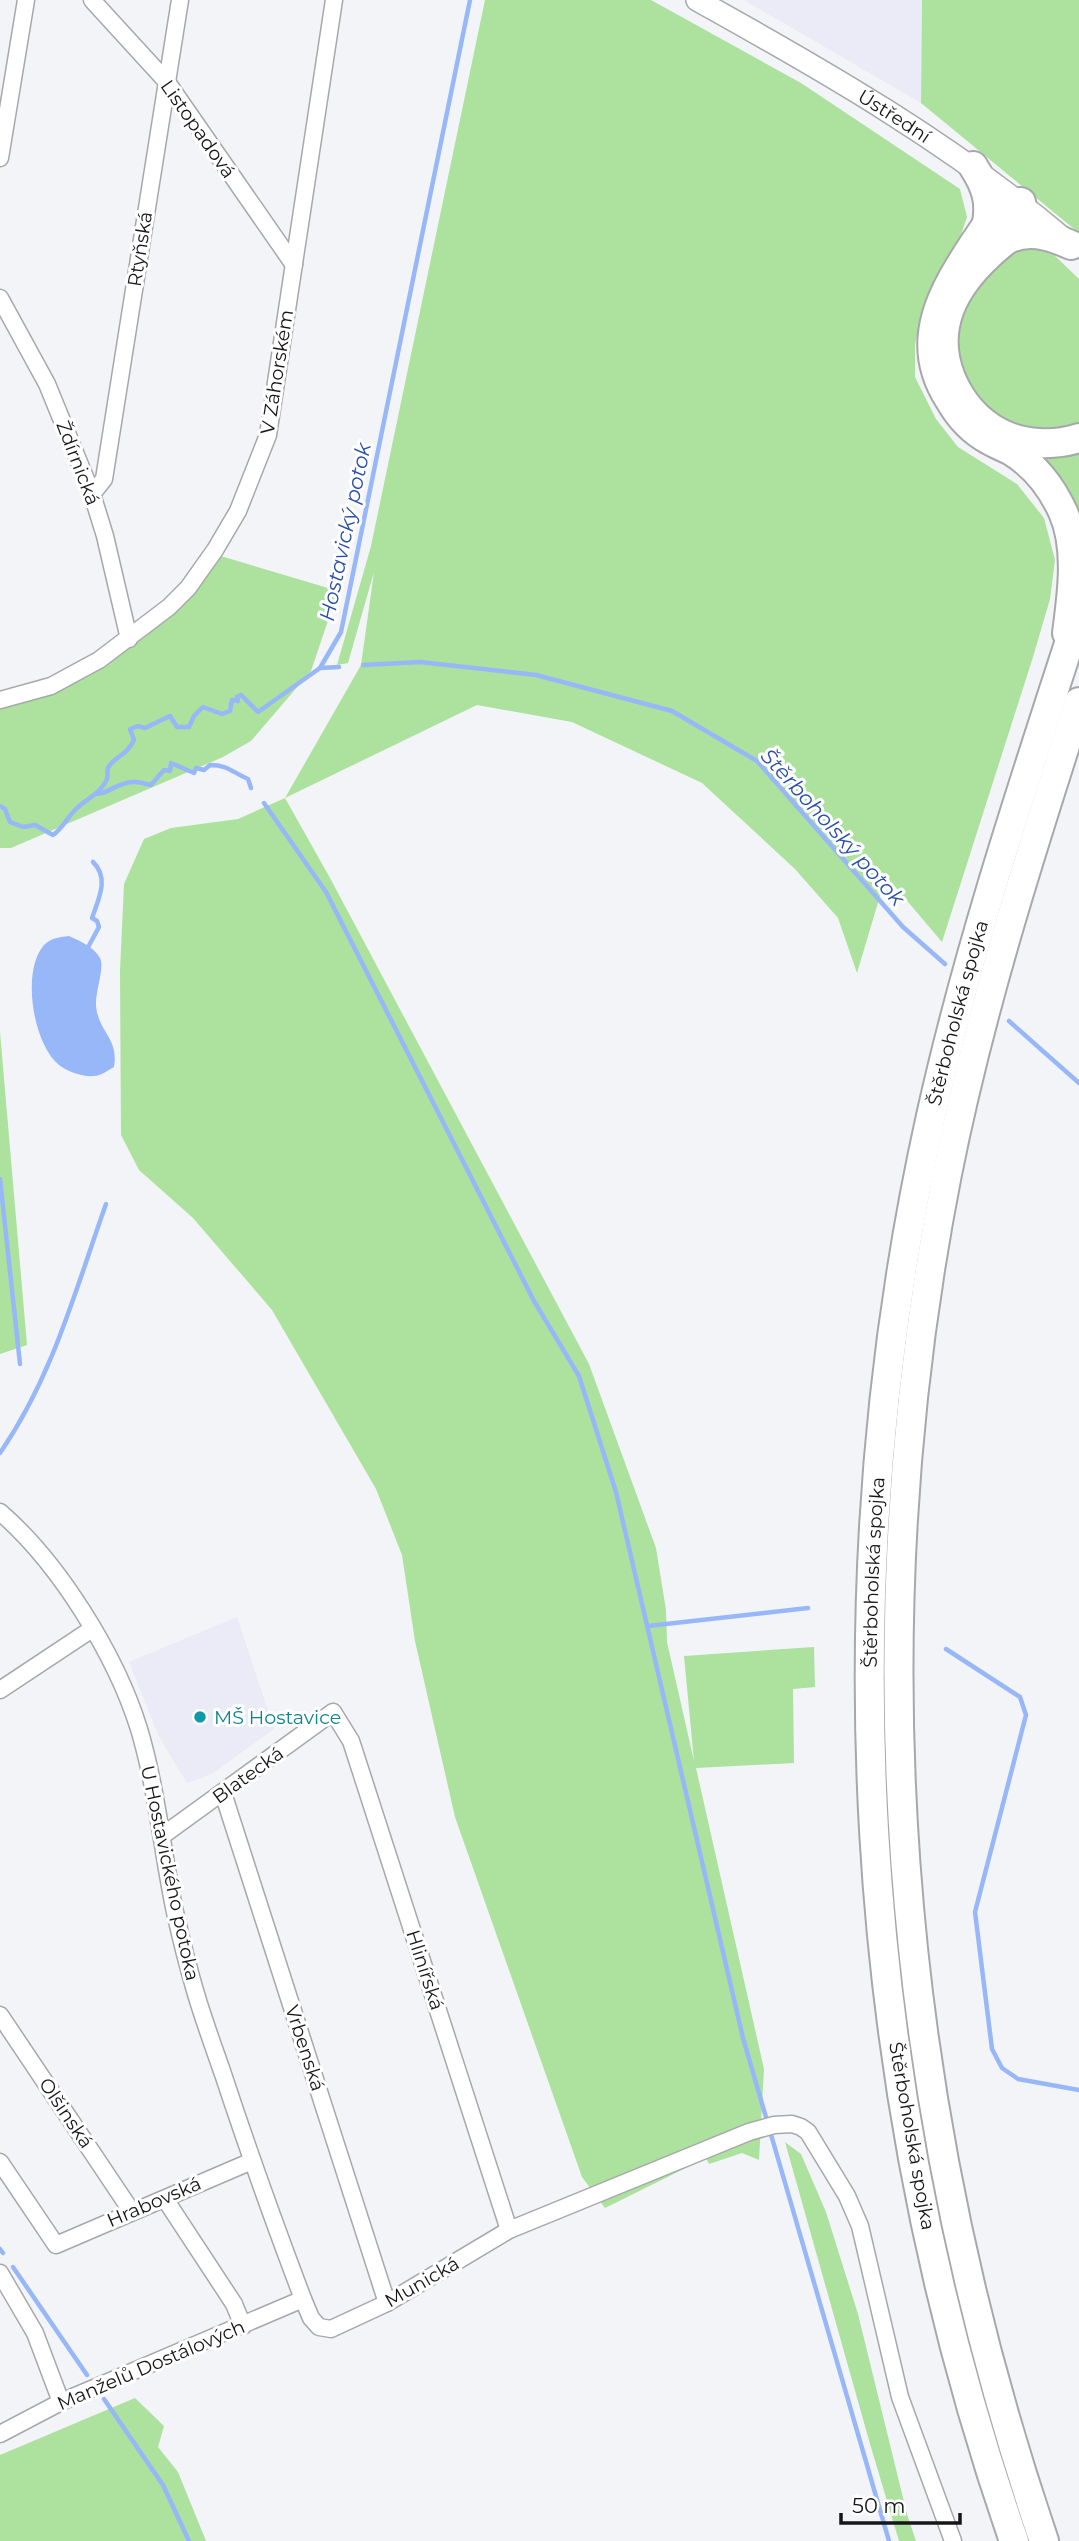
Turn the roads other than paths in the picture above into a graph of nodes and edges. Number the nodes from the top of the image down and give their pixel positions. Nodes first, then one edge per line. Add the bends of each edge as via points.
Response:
1 (26, 0) edge
2 (92, 0) edge
3 (180, 0) edge
4 (334, 0) edge
5 (697, 0) edge
6 (167, 82) junction
7 (0, 158) edge
8 (972, 166) junction
9 (1021, 202) junction
10 (995, 234) junction
11 (1075, 249) edge
12 (294, 265) junction
13 (0, 298) edge
14 (1079, 438) edge
15 (92, 494) junction
16 (1079, 613) edge
17 (129, 639) junction
18 (1060, 671) junction
19 (0, 700) edge
20 (1079, 702) edge
21 (1079, 762) edge
22 (1033, 843) junction
23 (0, 1513) edge
24 (92, 1629) junction
25 (0, 1690) edge
26 (333, 1712) joint
27 (223, 1793) junction
28 (162, 1836) junction
29 (0, 2015) edge
30 (252, 2161) junction
31 (0, 2162) edge
32 (165, 2199) junction
33 (132, 2212) junction
34 (509, 2230) junction
35 (0, 2273) edge
36 (303, 2300) junction
37 (387, 2304) junction
38 (243, 2326) junction
39 (331, 2329) joint
40 (61, 2402) junction
41 (0, 2434) edge
42 (953, 2541) edge
43 (1014, 2541) edge
44 (1044, 2541) edge

1 - 7 street
2 - 6 street, Listopadová
3 - 6 street, Rtyňská
4 - 12 street, V Záhorském
5 - 8 street, Ústřední via 785,48
6 - 12 street, Listopadová
6 - 15 street, Rtyňská via 104,479
8 - 9 street, Ústřední
8 - 10 highway via 986,187
9 - 10 highway via 1022,222
9 - 11 street, Ústřední
10 - 11 highway via 1032,233 1056,238
10 - 14 highway via 953,299 945,327 946,357 955,388 973,414 1007,436 1037,443
10 - 18 highway via 953,275 941,300 933,339 936,367 946,396 960,416 979,434 1032,467 1065,515 1073,568
12 - 17 street, V Záhorském via 268,435 238,511 188,588
13 - 15 street, Ždírnická via 47,384
15 - 17 street, Ždírnická
16 - 18 highway, Štěrboholská spojka
17 - 19 street, V Záhorském via 51,686
18 - 43 highway, Štěrboholská spojka via 1006,836 930,1120 888,1376 872,1588 875,1842 900,2078 950,2326
20 - 22 highway, Štěrboholská spojka
21 - 22 highway
22 - 44 highway, Štěrboholská spojka via 969,1074 928,1282 907,1455 898,1705 905,1872 935,2121 988,2364
23 - 24 street, U Hostavického potoka via 55,1572
24 - 25 street
24 - 28 street, U Hostavického potoka via 139,1728
26 - 27 street, Blatecká
26 - 34 street, Hlinířská via 351,1741
27 - 28 street, Blatecká
27 - 37 street, Vrbenská
28 - 30 street, U Hostavického potoka via 196,1996
29 - 33 street, Olšinská
30 - 32 street, Hrabovská
30 - 36 street, U Hostavického potoka
31 - 33 street, Hrabovská via 56,2245
32 - 33 street, Hrabovská
32 - 38 street via 234,2304
34 - 37 street, Munická
34 - 42 street, Munická via 770,2126 792,2124 808,2132 860,2226 900,2397
35 - 40 street via 36,2333
36 - 38 street, Manželů Dostálových
36 - 39 street, U Hostavického potoka via 318,2327
37 - 39 street, Munická
38 - 40 street, Manželů Dostálových
40 - 41 street, Manželů Dostálových

